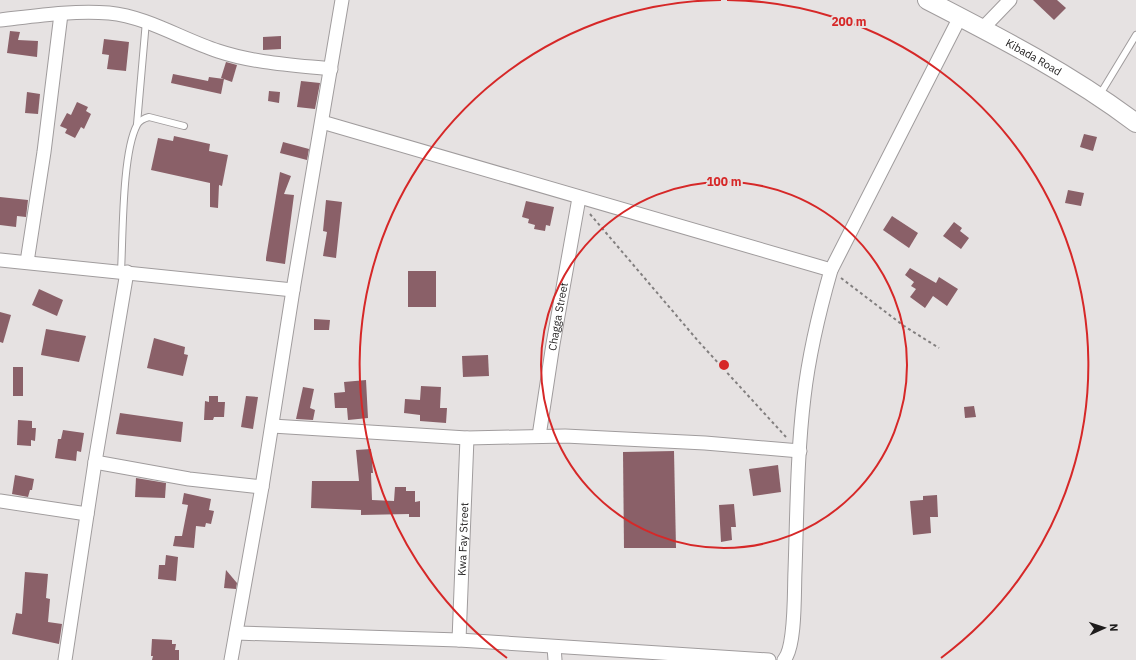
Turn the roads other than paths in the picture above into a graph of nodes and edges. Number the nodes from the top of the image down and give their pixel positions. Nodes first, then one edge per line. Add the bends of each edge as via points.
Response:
1 (342, 0) edge
2 (927, 0) edge
3 (1010, 0) edge
4 (61, 14) junction
5 (960, 16) junction
6 (0, 20) edge
7 (146, 21) junction
8 (983, 28) junction
9 (1136, 35) edge
10 (331, 70) junction
11 (1098, 97) junction
12 (322, 122) junction
13 (1136, 123) edge
14 (137, 124) junction
15 (184, 126) dead end
16 (580, 198) junction
17 (0, 260) edge
18 (27, 262) junction
19 (831, 270) junction
20 (124, 272) junction
21 (293, 290) junction
22 (272, 426) junction
23 (539, 436) junction
24 (467, 438) junction
25 (800, 451) junction
26 (95, 462) junction
27 (262, 488) junction
28 (0, 501) edge
29 (87, 514) junction
30 (236, 633) junction
31 (459, 640) junction
32 (555, 653) edge
33 (65, 660) edge
34 (231, 660) edge
35 (769, 660) edge
36 (784, 660) edge

1 - 10 street
2 - 5 main road, Kibada Road
3 - 8 street
4 - 6 street
4 - 7 street via 110,13
4 - 18 street
5 - 8 main road, Kibada Road
5 - 19 street
7 - 10 street via 217,51 238,57
7 - 14 lane
8 - 11 main road, Kibada Road via 1055,68
9 - 11 lane
10 - 12 street
11 - 13 main road, Kibada Road
12 - 16 street
12 - 21 street
14 - 15 lane via 149,117
14 - 20 lane via 130,145 126,173
16 - 19 street
16 - 23 street, Chagga Street
17 - 18 street
18 - 20 street
19 - 25 street via 818,313 811,351
20 - 21 street
20 - 26 street
21 - 22 street
22 - 24 street
22 - 27 street
23 - 24 street
23 - 25 street via 705,443
24 - 31 street, Kwa Fay Street
25 - 36 street via 794,613 790,648
26 - 27 street via 189,479
26 - 29 street
27 - 30 street
28 - 29 street
29 - 33 street
30 - 31 street
30 - 34 street
31 - 32 street
32 - 35 street

